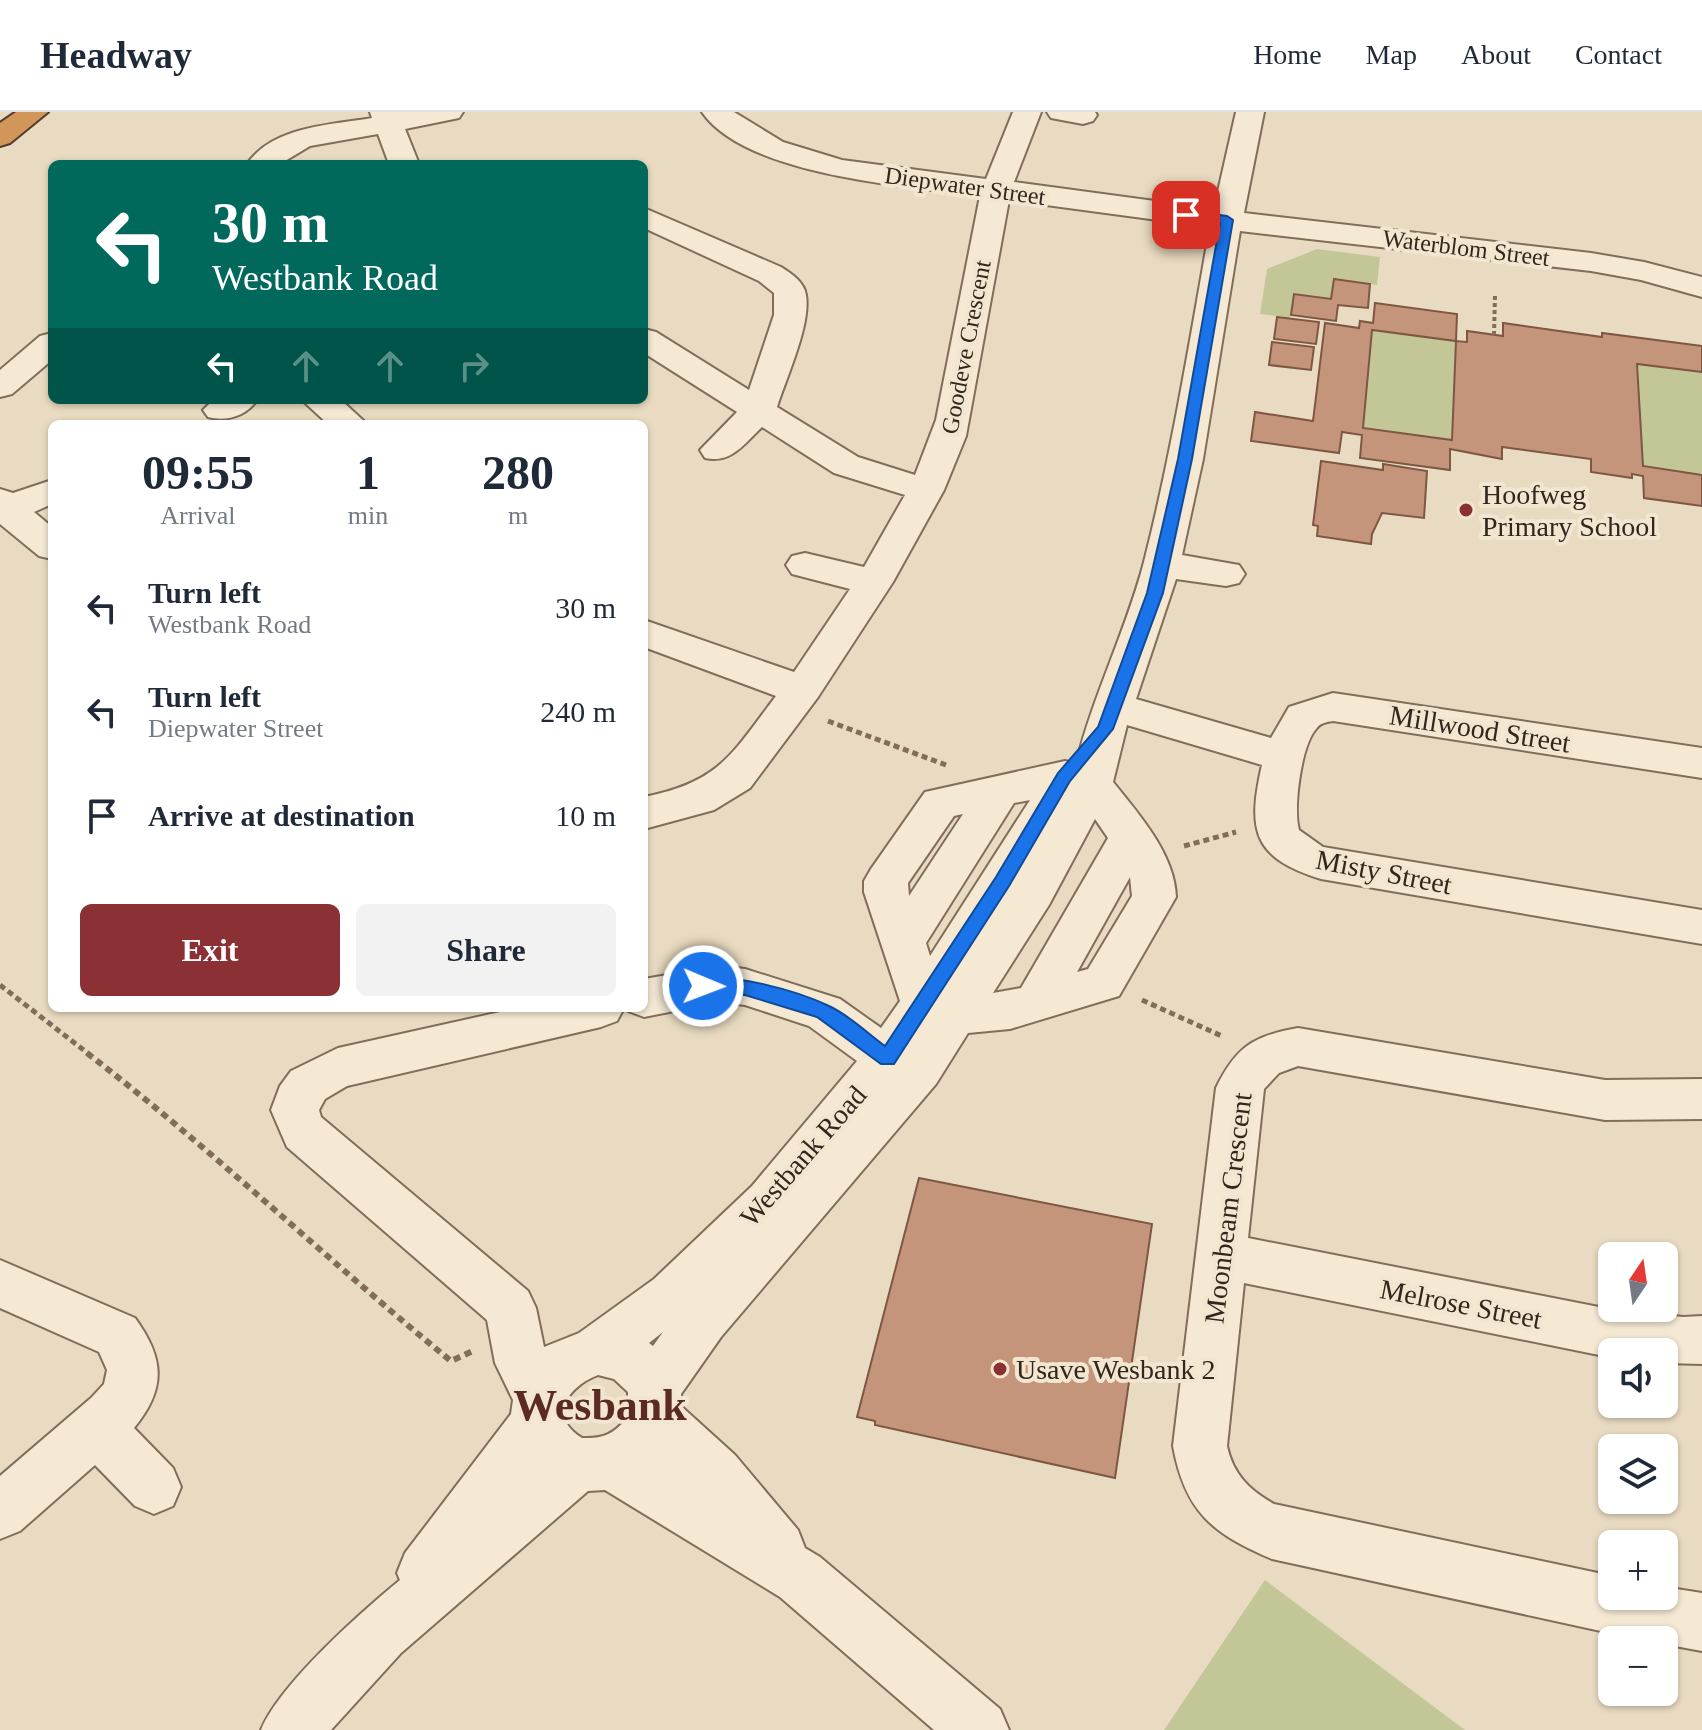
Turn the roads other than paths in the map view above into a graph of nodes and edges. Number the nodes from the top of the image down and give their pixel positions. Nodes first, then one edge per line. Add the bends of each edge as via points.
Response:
1 (34, 112) edge
2 (449, 112) edge
3 (716, 112) edge
4 (1027, 112) edge
5 (1250, 112) edge
6 (386, 118) edge
7 (0, 137) edge
8 (267, 160) edge
9 (402, 160) edge
10 (996, 191) junction
11 (648, 219) edge
12 (1227, 220) junction
13 (1702, 287) edge
14 (648, 342) edge
15 (48, 346) edge
16 (5, 376) edge
17 (324, 404) edge
18 (759, 411) junction
19 (345, 420) edge
20 (717, 450) dead end
21 (926, 490) junction
22 (48, 492) edge
23 (3, 507) edge
24 (48, 544) edge
25 (1162, 564) junction
26 (805, 565) dead end
27 (1226, 574) dead end
28 (874, 582) junction
29 (648, 635) edge
30 (795, 700) junction
31 (1110, 718) junction
32 (1283, 756) junction
33 (1702, 763) edge
34 (1078, 781) junction
35 (648, 812) edge
36 (1702, 927) edge
37 (648, 997) edge
38 (941, 1009) junction
39 (583, 1012) edge
40 (887, 1058) junction
41 (1702, 1099) edge
42 (1222, 1256) junction
43 (0, 1283) edge
44 (1702, 1340) edge
45 (597, 1350) junction
46 (654, 1403) junction
47 (537, 1410) junction
48 (97, 1428) junction
49 (594, 1463) junction
50 (154, 1487) dead end
51 (0, 1512) edge
52 (800, 1577) junction
53 (1702, 1622) edge
54 (381, 1633) junction
55 (291, 1730) edge
56 (979, 1730) edge

1 - 7 highway
2 - 6 street
3 - 10 street, Diepwater Street via 773,148 809,161
4 - 10 street, Goodeve Crescent
5 - 12 street, Westbank Road
6 - 8 street via 302,139
6 - 9 street
10 - 12 street, Diepwater Street
10 - 21 street, Goodeve Crescent via 947,446
11 - 18 street via 785,284 792,301 790,315
12 - 13 street, Waterblom Street via 1525,265 1644,271
12 - 25 street, Westbank Road
14 - 18 street
15 - 16 street
17 - 19 street
18 - 20 street
18 - 21 street via 846,465
21 - 28 street, Goodeve Crescent
22 - 23 street
23 - 24 street
25 - 27 street
25 - 31 street, Westbank Road
26 - 28 street
28 - 30 street, Goodeve Crescent
29 - 30 street
30 - 35 street, Goodeve Crescent via 733,780 685,804
31 - 32 street
31 - 34 street, Westbank Road
32 - 33 street, Millwood Street via 1299,721 1333,707
32 - 36 street, Misty Street via 1276,825 1290,848 1307,859
34 - 38 street, Westbank Road via 1034,893
34 - 38 street via 976,785 898,926
34 - 38 street via 1148,849 1154,883 1154,897 1103,983 1010,1010
37 - 40 street via 720,984 759,991 824,1012
38 - 40 street, Westbank Road
38 - 46 street, Westbank Road via 919,1070 703,1320
39 - 47 street via 338,1068 301,1091 295,1106 295,1120 304,1132 510,1308
40 - 45 street, Westbank Road via 769,1201 672,1296
41 - 42 street, Moonbeam Crescent via 1605,1100 1298,1047 1277,1050 1246,1072 1240,1088
42 - 44 street, Melrose Street via 1604,1332
42 - 53 street, Moonbeam Crescent via 1200,1446 1209,1482 1235,1513 1272,1531
43 - 48 street via 117,1335 129,1347 132,1382 113,1416
45 - 46 street via 613,1351 639,1364 649,1375
45 - 47 street via 561,1364 544,1381
46 - 49 street via 639,1445
46 - 52 street
47 - 49 street via 551,1451
47 - 54 street
48 - 50 street
48 - 51 street
49 - 52 street
49 - 54 street
52 - 56 street
54 - 55 street

